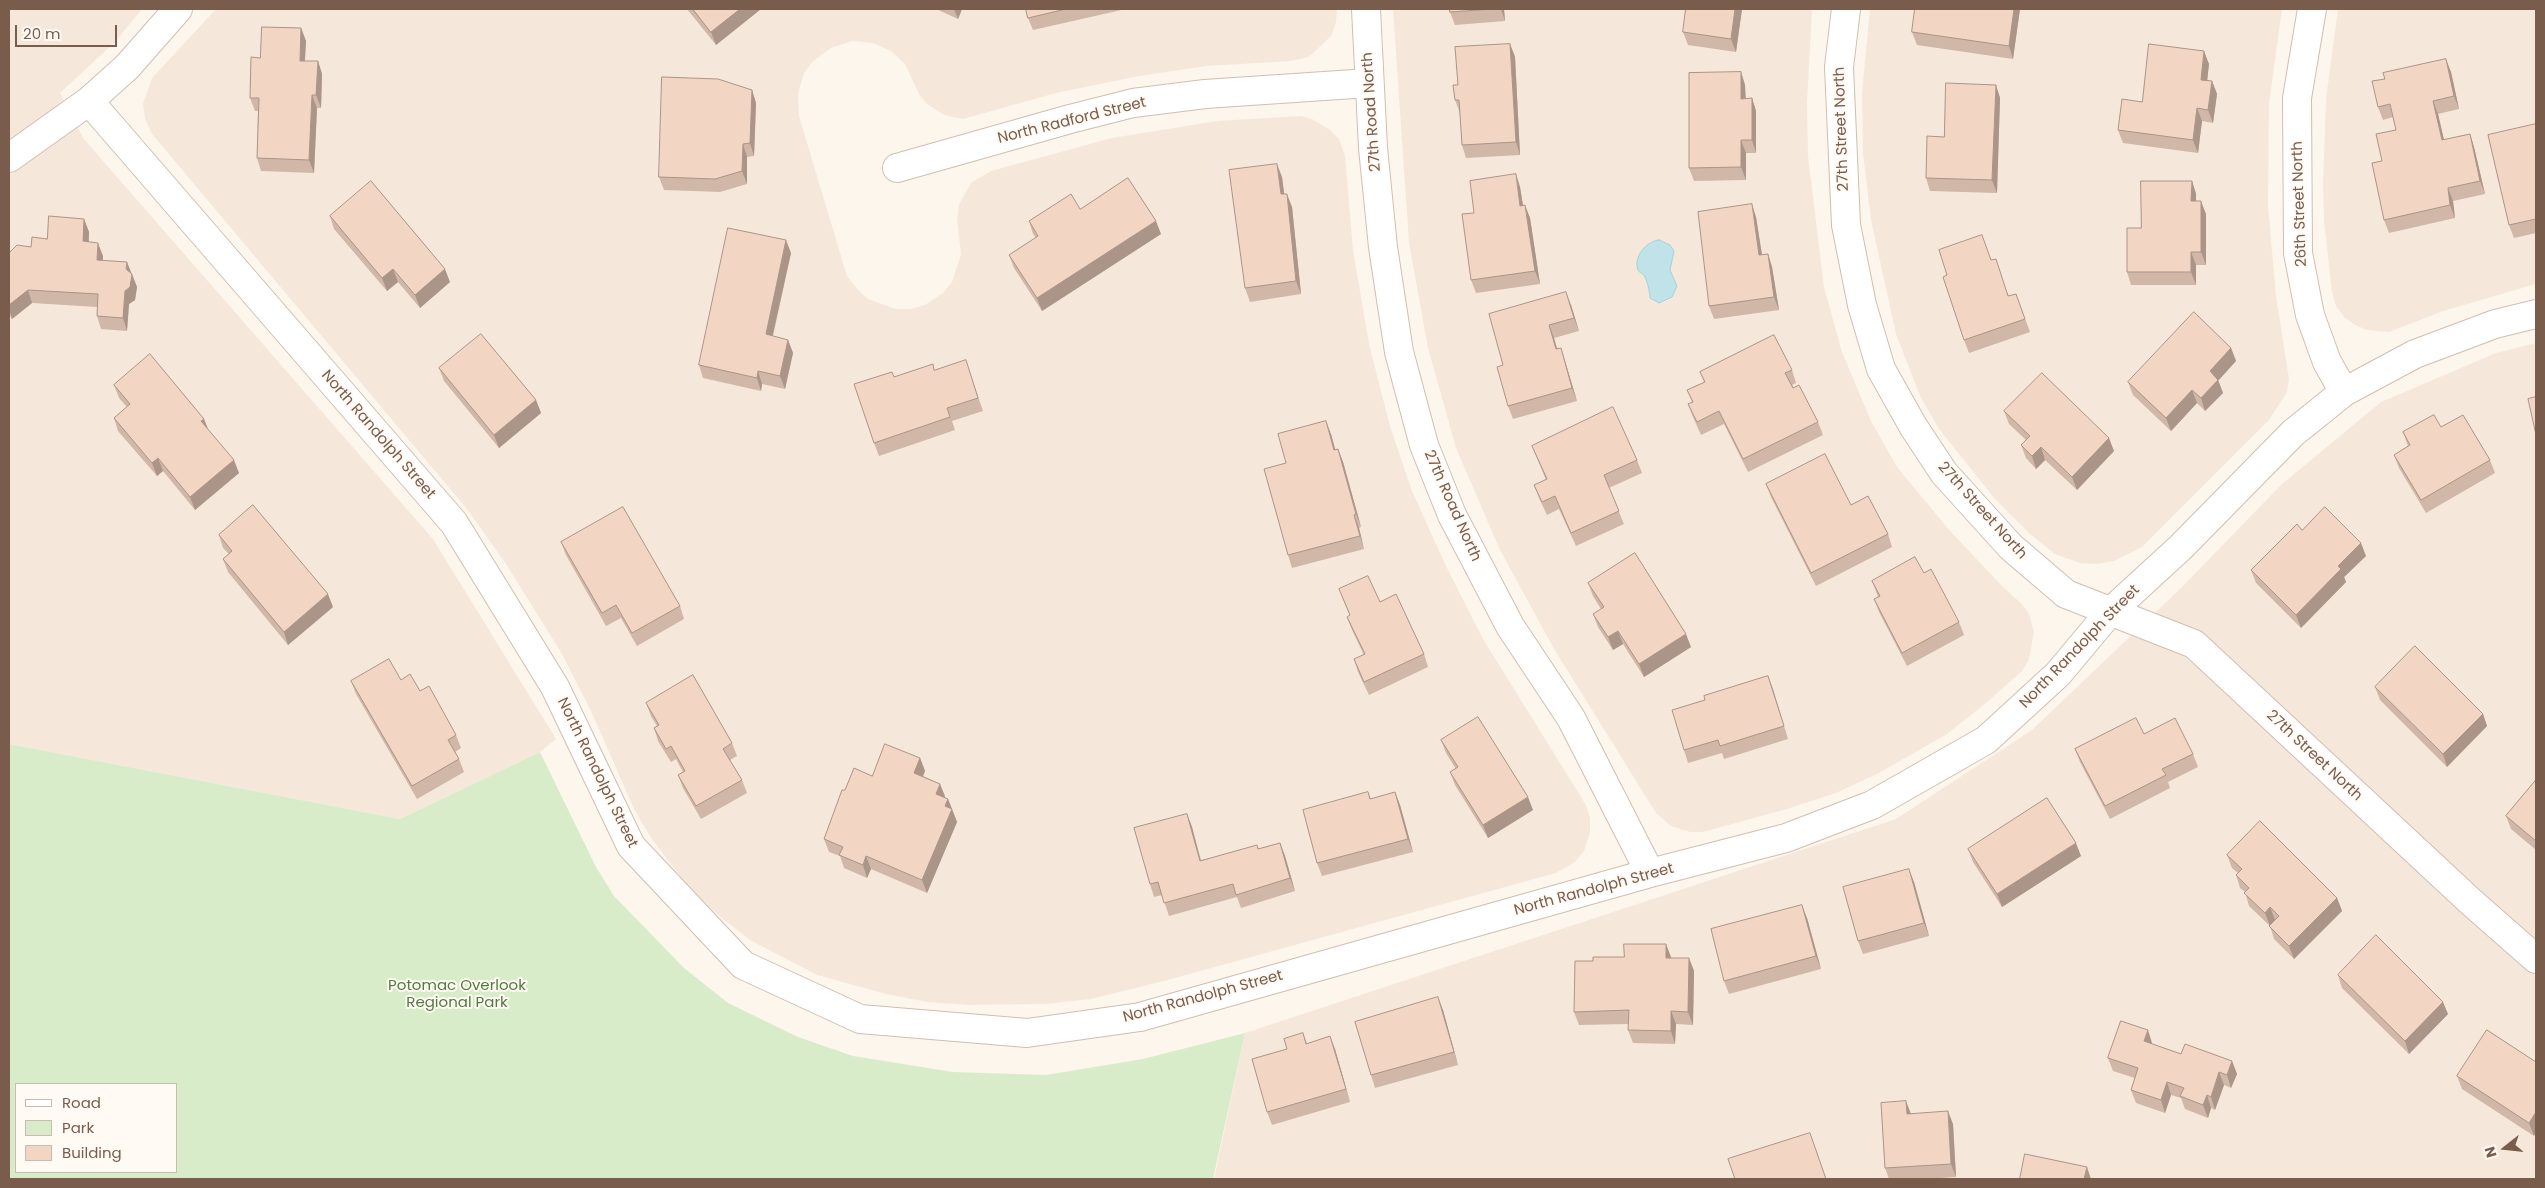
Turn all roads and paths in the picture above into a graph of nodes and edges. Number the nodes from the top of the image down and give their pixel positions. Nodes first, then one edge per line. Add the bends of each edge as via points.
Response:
1 (178, 9) edge
2 (1366, 9) edge
3 (1846, 9) edge
4 (2312, 9) edge
5 (1369, 84) junction
6 (90, 102) junction
7 (9, 158) edge
8 (897, 168) dead end
9 (2536, 314) edge
10 (2344, 392) junction
11 (2109, 613) junction
12 (1650, 873) junction
13 (2536, 959) edge

1 - 6 street via 127,67
2 - 5 street, 27th Road North
3 - 11 street, 27th Street North via 1839,67 1846,225 1862,305 1880,369 1944,473 2011,547 2066,594
4 - 10 street, 26th Street North via 2297,98 2298,253 2310,314 2327,362
5 - 8 street, North Radford Street via 1205,94 1133,103
5 - 12 street, 27th Road North via 1383,248 1398,342 1424,445 1452,515 1510,626 1571,718
6 - 7 street
6 - 12 street, North Randolph Street via 454,523 555,687 631,846 743,965 860,1018 1027,1032 1140,1017
9 - 10 street, North Randolph Street via 2495,324 2415,354
10 - 11 street, North Randolph Street via 2293,433 2181,547
11 - 12 street, North Randolph Street via 2058,674 1986,740 1938,770 1872,805 1786,838
11 - 13 street, 27th Street North via 2194,644 2470,902

